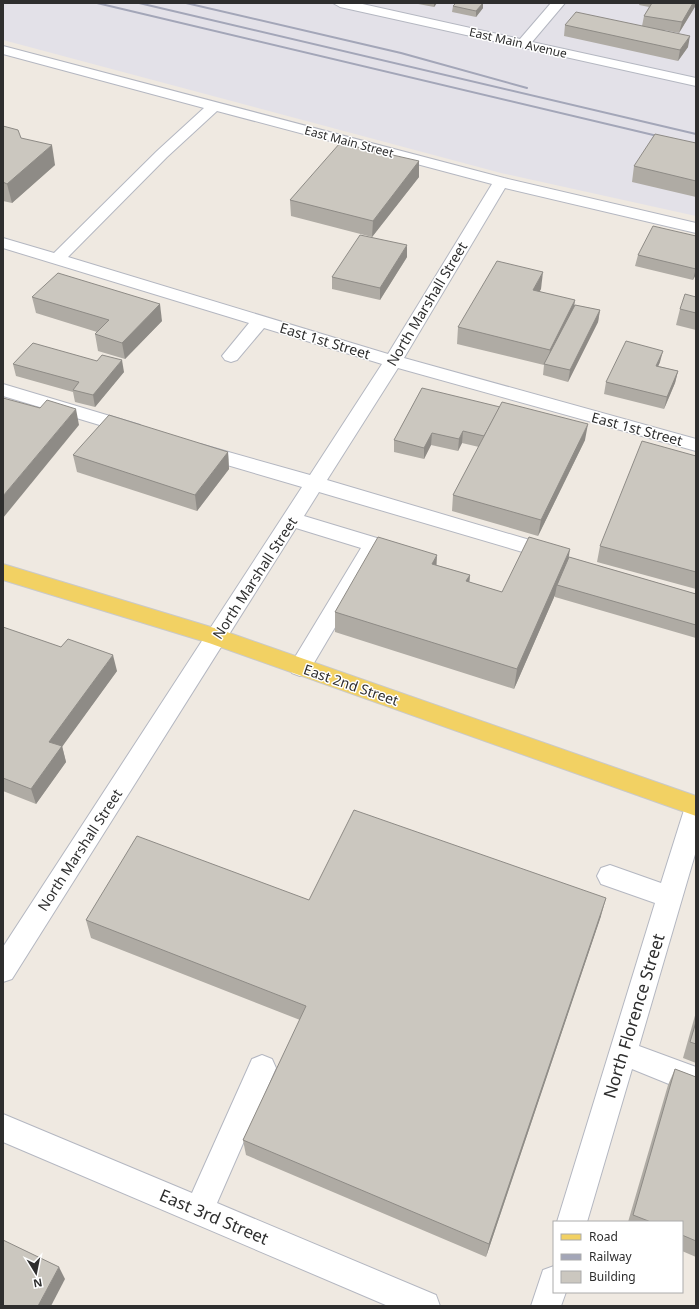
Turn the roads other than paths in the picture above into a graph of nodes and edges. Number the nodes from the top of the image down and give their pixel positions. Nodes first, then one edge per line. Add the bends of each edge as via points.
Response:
1 (558, 3) edge
2 (347, 4) edge
3 (523, 44) junction
4 (3, 50) edge
5 (696, 82) edge
6 (214, 106) junction
7 (501, 182) junction
8 (696, 228) edge
9 (3, 243) edge
10 (56, 259) junction
11 (260, 321) junction
12 (231, 356) dead end
13 (393, 361) junction
14 (3, 390) edge
15 (147, 434) edge
16 (185, 445) edge
17 (696, 445) edge
18 (314, 484) junction
19 (292, 520) junction
20 (373, 545) junction
21 (419, 558) edge
22 (572, 560) edge
23 (3, 572) edge
24 (216, 637) junction
25 (300, 667) junction
26 (696, 806) edge
27 (696, 810) edge
28 (610, 876) dead end
29 (670, 897) junction
30 (3, 970) edge
31 (624, 1053) junction
32 (262, 1068) dead end
33 (696, 1081) edge
34 (3, 1128) edge
35 (199, 1210) junction
36 (572, 1221) edge
37 (553, 1283) edge
38 (425, 1306) edge
39 (546, 1306) edge

1 - 3 street
2 - 3 street, East Main Avenue
3 - 5 street, East Main Avenue
4 - 6 street, East Main Street
6 - 7 street, East Main Street
6 - 10 street
7 - 8 street, East Main Street
7 - 13 street, North Marshall Street
9 - 10 street, East 1st Street
10 - 11 street, East 1st Street
11 - 12 street
11 - 13 street, East 1st Street
13 - 17 street, East 1st Street
13 - 18 street, North Marshall Street
14 - 15 street
16 - 18 street
18 - 19 street, North Marshall Street
18 - 22 street
19 - 20 street
19 - 24 street, North Marshall Street
20 - 21 street
20 - 25 street
23 - 24 main road, East 2nd Street
24 - 25 main road, East 2nd Street
24 - 30 street, North Marshall Street
25 - 26 main road, East 2nd Street
27 - 29 street, North Florence Street
28 - 29 street
29 - 31 street, North Florence Street
31 - 33 street
31 - 36 street, North Florence Street
32 - 35 street
34 - 35 street, East 3rd Street
35 - 38 street, East 3rd Street
37 - 39 street

